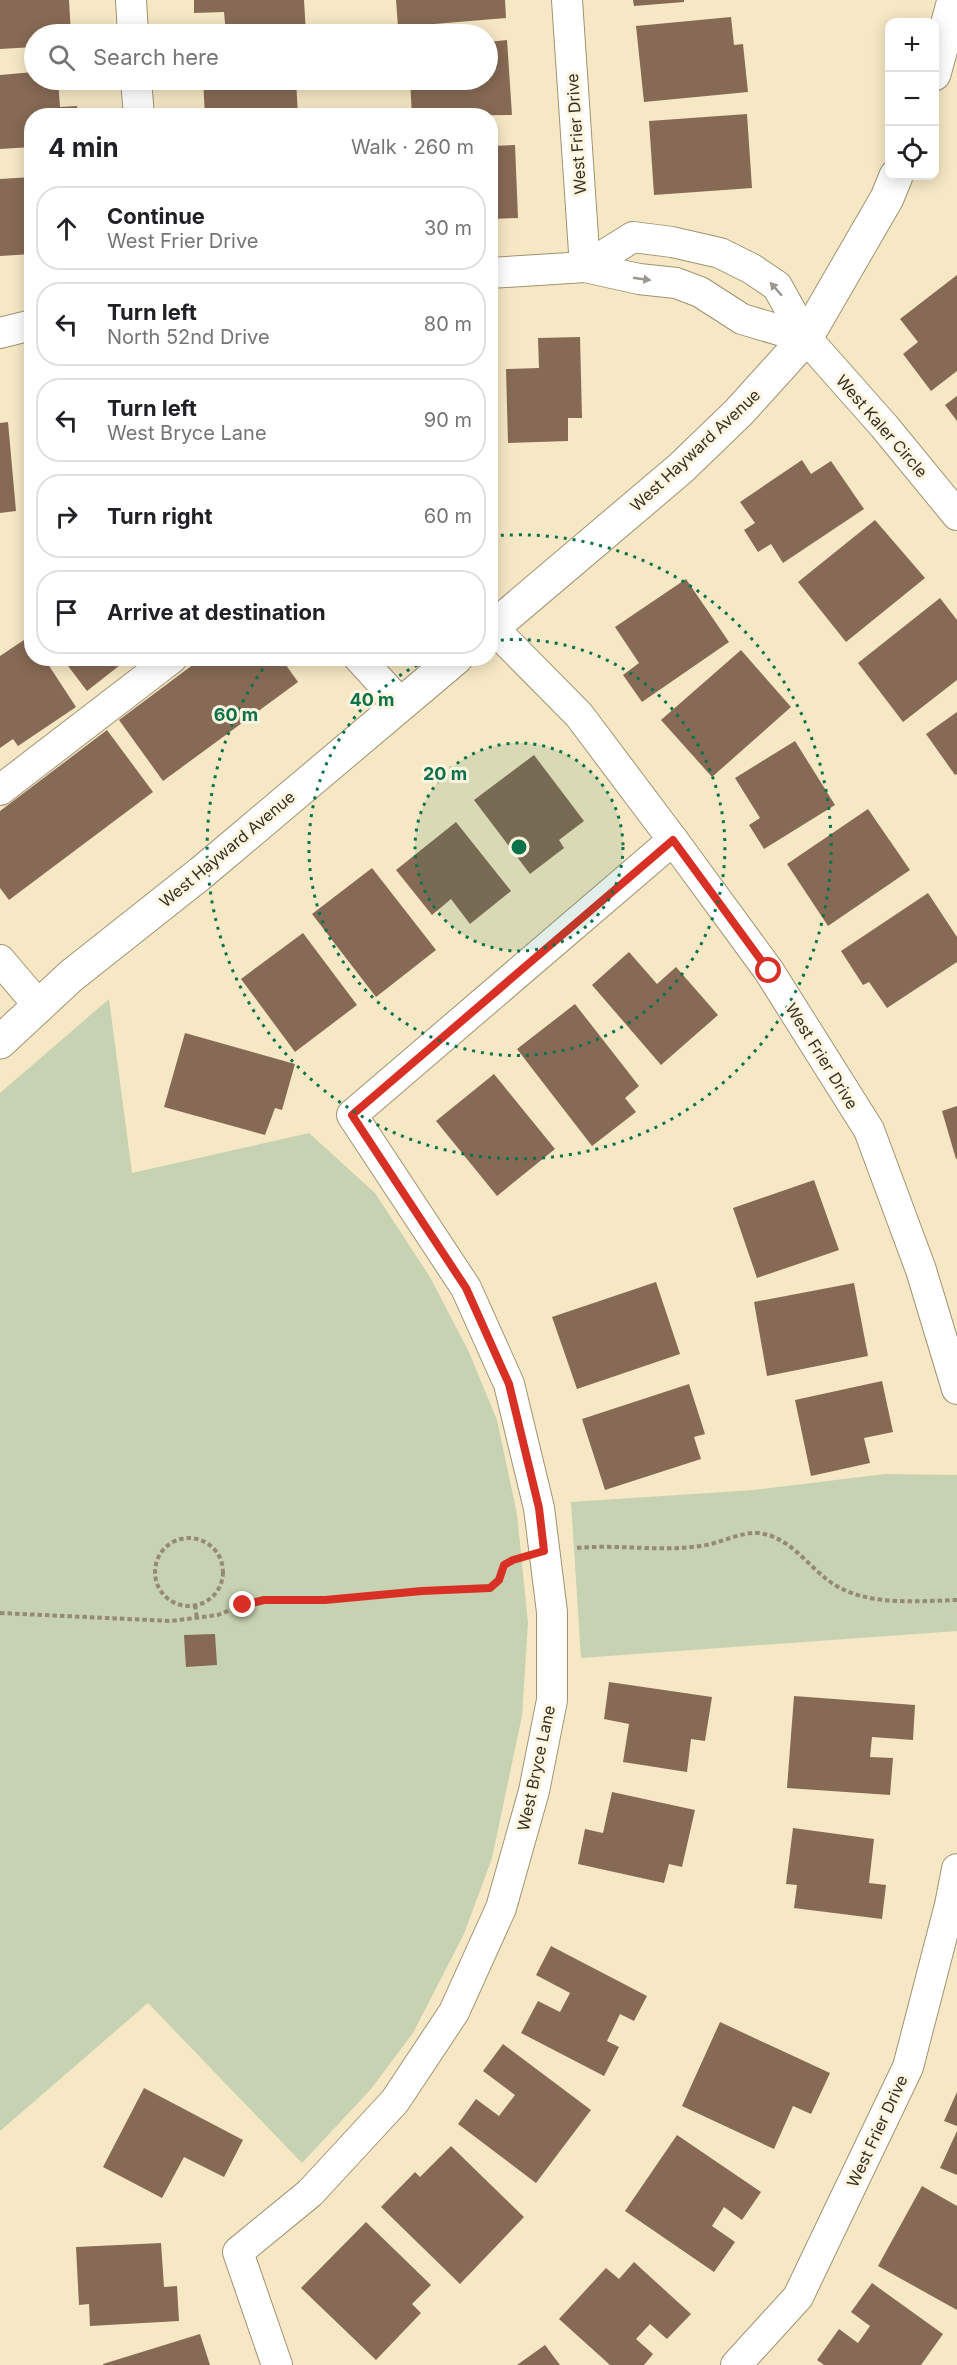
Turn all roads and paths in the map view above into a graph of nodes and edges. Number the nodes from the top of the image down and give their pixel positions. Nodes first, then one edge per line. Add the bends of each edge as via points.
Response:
1 (131, 0) edge
2 (567, 0) edge
3 (954, 0) edge
4 (132, 24) edge
5 (935, 72) edge
6 (137, 90) edge
7 (138, 108) edge
8 (894, 180) edge
9 (585, 267) junction
10 (498, 272) edge
11 (24, 327) edge
12 (0, 333) edge
13 (806, 338) junction
14 (957, 515) edge
15 (498, 624) edge
16 (498, 635) edge
17 (162, 666) edge
18 (366, 666) edge
19 (446, 666) edge
20 (401, 704) junction
21 (0, 790) edge
22 (673, 840) junction
23 (0, 960) edge
24 (39, 1006) junction
25 (0, 1042) edge
26 (957, 1389) edge
27 (544, 1551) junction
28 (957, 1600) edge
29 (195, 1605) junction
30 (0, 1612) edge
31 (197, 1619) junction
32 (957, 1869) edge
33 (277, 2365) edge
34 (736, 2365) edge

1 - 4 street
2 - 9 street, West Frier Drive
3 - 5 street
6 - 7 street
8 - 13 street, West Hayward Avenue
9 - 10 street
9 -> 13 street via 676,283 700,292 741,319
13 -> 9 street, West Kaler Circle via 777,286 720,253 633,237
11 - 12 street
13 - 14 street, West Kaler Circle
13 - 15 street, West Hayward Avenue via 681,468
16 - 22 street, West Frier Drive via 579,716
17 - 21 street
18 - 20 street
19 - 20 street, West Hayward Avenue
20 - 24 street, West Hayward Avenue
22 - 26 street, West Frier Drive via 769,971 869,1130 921,1270
22 - 27 street, West Bryce Lane via 352,1115 466,1288 509,1384 539,1508
23 - 24 street
24 - 25 street, West Hayward Avenue
27 - 28 path via 629,1546 669,1549 758,1533 778,1539 829,1581 858,1596 897,1601
27 - 31 path via 504,1565 499,1580 490,1588 325,1600 264,1600
27 - 33 street, West Bryce Lane via 552,1612 552,1700 534,1791 501,1908 454,2012 395,2101 310,2193 238,2252
29 - 29 path via 209,1599 219,1587 220,1558 211,1545 182,1538 168,1544 158,1556 157,1585 167,1598 180,1605
29 - 31 path
30 - 31 path
32 - 34 street, West Frier Drive via 908,2067 798,2297

